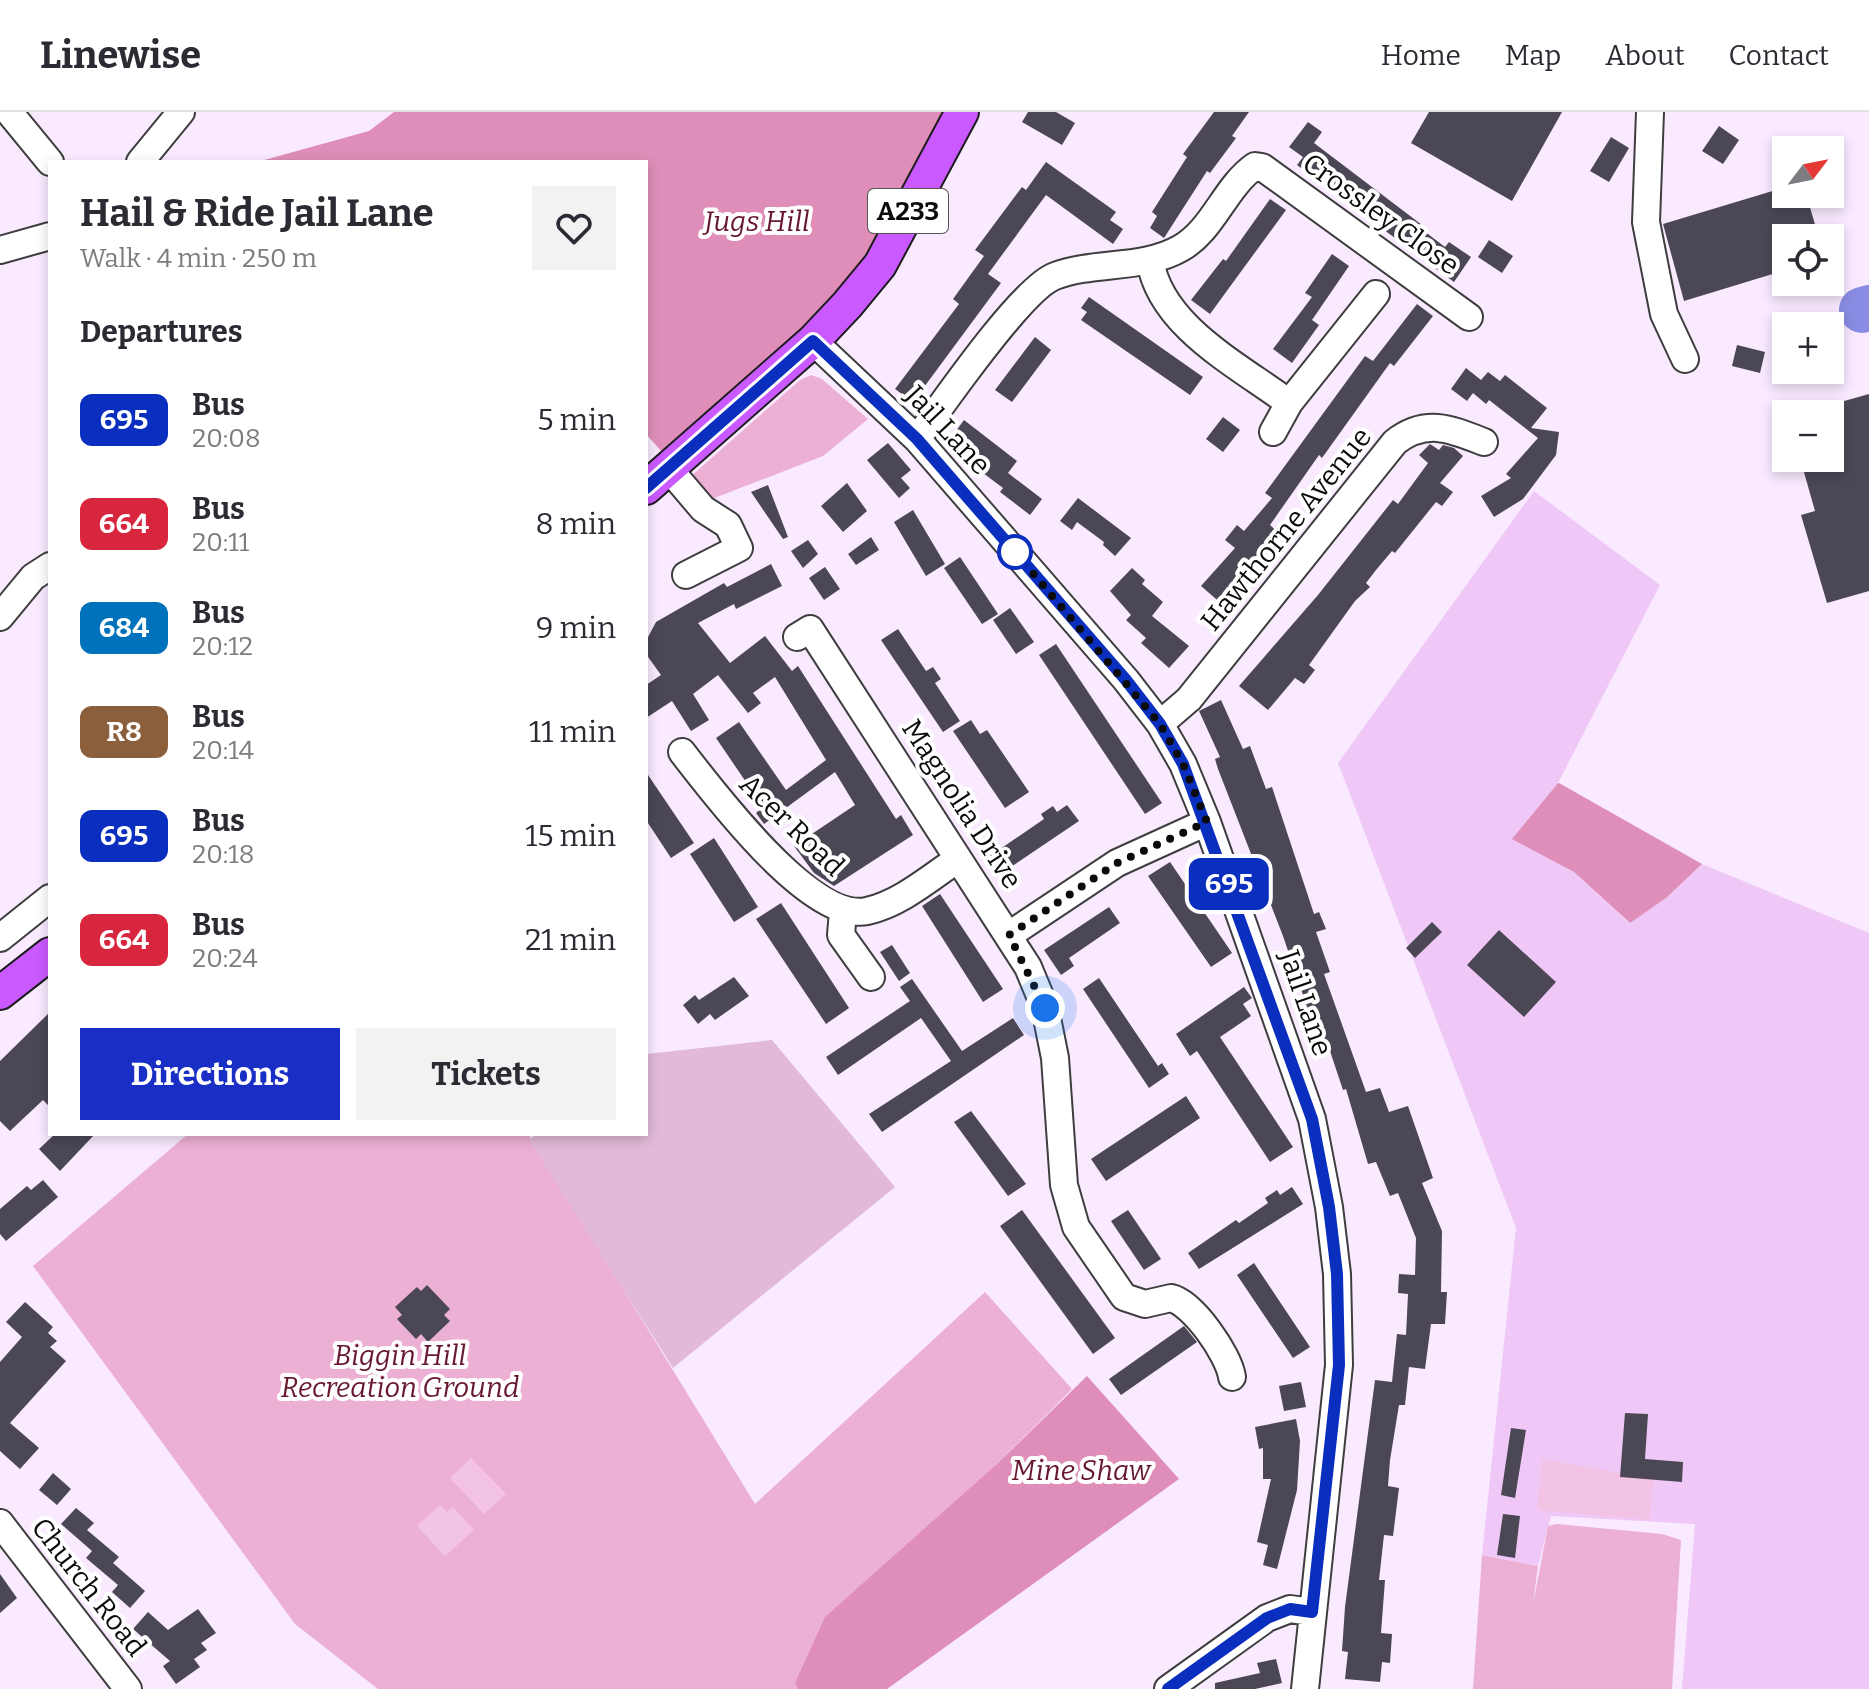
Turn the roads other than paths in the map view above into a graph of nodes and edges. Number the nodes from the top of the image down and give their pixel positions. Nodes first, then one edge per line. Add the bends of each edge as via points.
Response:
1 (9, 112) edge
2 (181, 112) edge
3 (962, 112) edge
4 (1650, 112) edge
5 (48, 160) edge
6 (142, 160) edge
7 (48, 237) edge
8 (0, 250) edge
9 (1150, 260) junction
10 (1376, 294) dead end
11 (1469, 317) dead end
12 (813, 341) junction
13 (1685, 359) dead end
14 (1289, 403) junction
15 (1273, 432) dead end
16 (917, 439) junction
17 (1484, 442) dead end
18 (658, 479) edge
19 (48, 567) edge
20 (686, 575) dead end
21 (0, 617) edge
22 (797, 637) dead end
23 (1160, 724) junction
24 (682, 752) dead end
25 (1207, 822) junction
26 (958, 859) junction
27 (48, 900) edge
28 (843, 911) junction
29 (1009, 935) junction
30 (0, 938) edge
31 (48, 956) edge
32 (871, 977) dead end
33 (0, 993) edge
34 (1232, 1377) dead end
35 (0, 1523) edge
36 (8, 1553) edge
37 (1312, 1612) junction
38 (128, 1689) edge
39 (1168, 1689) edge
40 (1305, 1689) edge

1 - 5 street
2 - 6 street
3 - 12 main road, A233 via 880,265
4 - 13 street via 1646,222 1664,314
7 - 8 street
9 - 11 street, Crossley Close via 1189,242 1255,166 1262,167
9 - 14 street via 1158,290 1177,319
9 - 16 street via 1058,274 1039,284
10 - 14 street
12 - 16 street, Jail Lane
12 - 18 main road, A233
14 - 15 street
16 - 23 street, Jail Lane
17 - 23 street, Hawthorne Avenue via 1432,425 1395,442 1189,699
18 - 20 street via 728,525 739,548
19 - 21 street via 33,577
22 - 26 street, Magnolia Drive via 810,629
23 - 25 street, Jail Lane
24 - 28 street, Acer Road via 769,855 816,898
25 - 29 street via 1117,863
25 - 37 street, Jail Lane via 1312,1119 1329,1207 1339,1365
26 - 28 street, Acer Road via 886,906
26 - 29 street, Magnolia Drive
27 - 30 street
28 - 32 street via 841,935
29 - 34 street, Magnolia Drive via 1045,1008 1055,1058 1064,1185 1076,1227 1130,1301 1145,1304 1171,1298 1192,1309 1228,1361
31 - 33 main road
35 - 36 street, Church Road
36 - 38 street, Church Road
37 - 39 street via 1290,1609 1267,1618
37 - 40 street, Jail Lane

